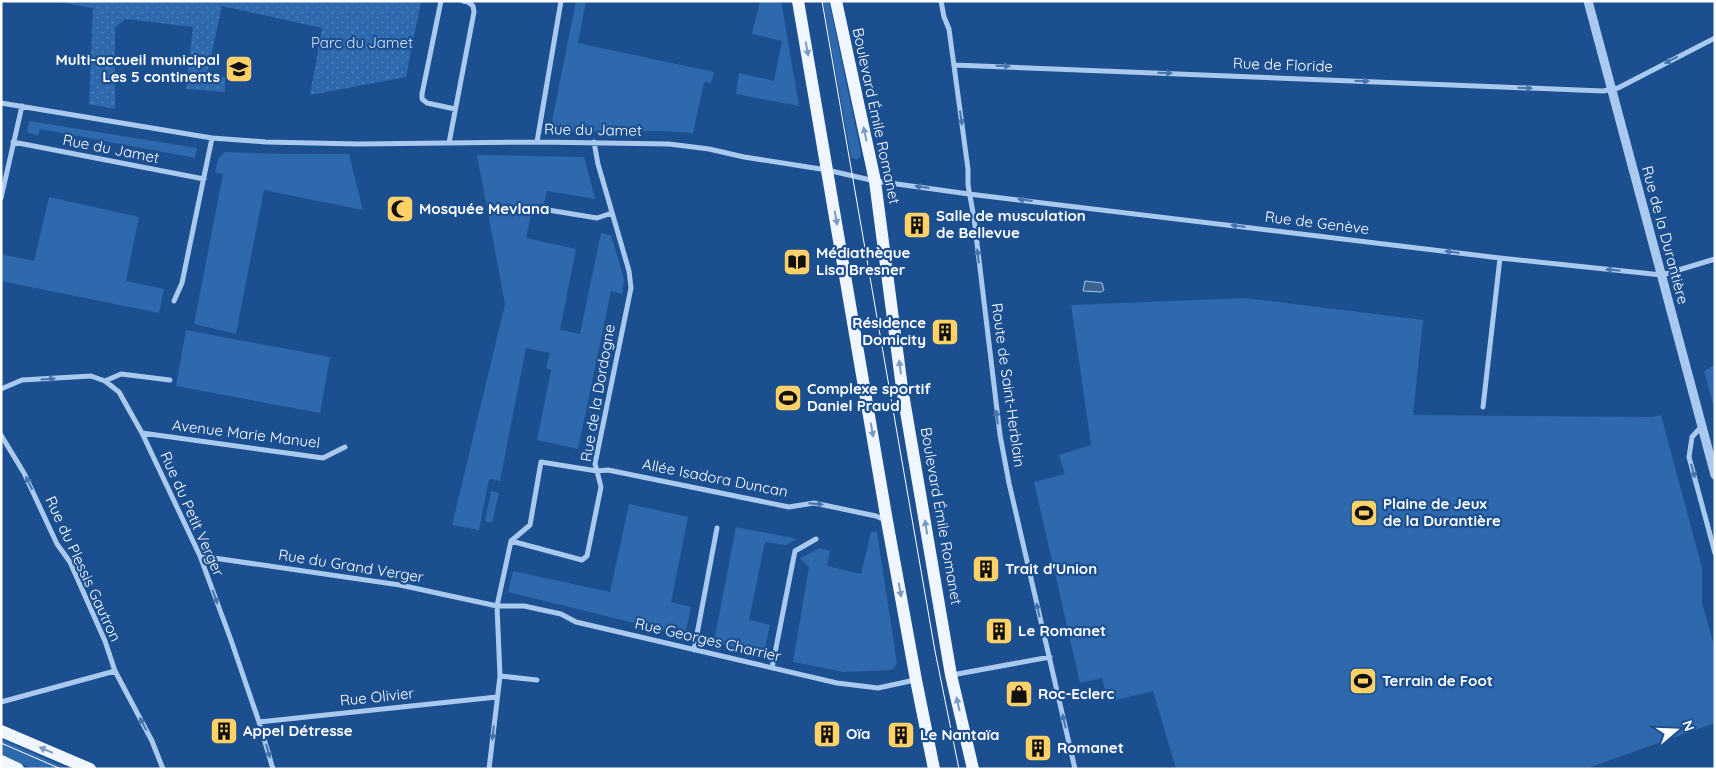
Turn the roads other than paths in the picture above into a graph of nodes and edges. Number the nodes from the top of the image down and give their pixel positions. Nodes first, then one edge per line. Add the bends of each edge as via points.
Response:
1 (441, 1) edge
2 (463, 1) edge
3 (561, 1) edge
4 (798, 1) edge
5 (836, 1) edge
6 (941, 1) edge
7 (1588, 1) edge
8 (1715, 38) edge
9 (954, 64) junction
10 (1611, 90) junction
11 (1, 103) edge
12 (22, 106) junction
13 (456, 109) junction
14 (212, 138) junction
15 (14, 142) junction
16 (537, 142) junction
17 (594, 142) junction
18 (449, 143) junction
19 (827, 170) junction
20 (204, 180) junction
21 (875, 181) junction
22 (969, 194) junction
23 (1, 198) edge
24 (542, 209) dead end
25 (612, 213) junction
26 (1500, 258) junction
27 (1715, 259) edge
28 (1662, 275) junction
29 (174, 301) dead end
30 (170, 380) dead end
31 (105, 381) junction
32 (1, 389) edge
33 (1484, 407) dead end
34 (1701, 427) junction
35 (142, 433) junction
36 (1, 436) edge
37 (345, 447) dead end
38 (597, 471) junction
39 (1715, 475) edge
40 (887, 521) junction
41 (717, 528) dead end
42 (816, 539) dead end
43 (510, 542) junction
44 (1715, 553) edge
45 (200, 556) junction
46 (496, 606) junction
47 (694, 650) junction
48 (1050, 657) junction
49 (772, 668) junction
50 (114, 671) junction
51 (951, 675) junction
52 (500, 676) junction
53 (537, 680) dead end
54 (916, 680) junction
55 (497, 696) junction
56 (1, 702) edge
57 (259, 722) junction
58 (1, 731) edge
59 (1, 761) edge
60 (18, 769) edge
61 (90, 769) edge
62 (163, 769) edge
63 (273, 769) edge
64 (489, 769) edge
65 (934, 769) edge
66 (973, 769) edge
67 (1075, 769) edge

1 - 13 street via 422,99
2 - 13 street via 473,6 474,12
3 - 16 street
4 -> 19 main road
21 -> 5 main road, Boulevard Émile Romanet
6 - 9 street, Route de Saint-Herblain
7 - 10 street, Rue de la Durantière
8 -> 10 street
9 -> 10 street, Rue de Floride
9 -> 22 street, Route de Saint-Herblain
10 - 28 street, Rue de la Durantière
11 - 12 street, Rue du Jamet
12 - 14 street, Rue du Jamet
12 - 15 street
13 - 18 street
14 - 18 street, Rue du Jamet via 359,144
14 - 20 street
15 - 20 street, Rue du Jamet
15 - 23 street
16 - 17 street, Rue du Jamet
16 - 18 street, Rue du Jamet
17 - 19 street, Rue du Jamet via 669,144
17 - 25 street, Rue de la Dordogne
19 - 21 street, Rue du Jamet
19 -> 40 main road
20 - 29 street via 182,284
22 -> 21 street, Rue du Jamet
51 -> 21 main road, Boulevard Émile Romanet via 902,388
26 -> 22 street, Rue de Genève
48 -> 22 street, Route de Saint-Herblain via 998,429
24 - 25 street via 597,218
25 - 38 street, Rue de la Dordogne via 631,288 595,464
28 -> 26 street, Rue de Genève
26 - 33 street
27 - 28 street
28 - 34 street, Rue de la Durantière
30 - 31 street via 121,374
32 -> 31 street via 22,380 91,376
31 - 35 street, Rue du Petit Verger via 119,392
34 - 39 street, Rue de la Durantière
34 -> 44 street via 1692,437 1689,457
35 - 37 street, Avenue Marie Manuel via 323,458
35 - 45 street, Rue du Petit Verger
50 -> 36 street, Rue du Plessis Gautron via 105,641 70,562 57,544 24,473
38 -> 40 street, Allée Isadora Duncan via 608,470 789,507 814,503
38 - 43 street, Rue de la Dordogne via 541,462 530,525
38 - 43 street via 601,487 588,556 582,560
40 -> 54 main road
41 - 47 street
42 - 49 street via 795,551
43 - 46 street
45 - 46 street, Rue du Grand Verger via 400,585
45 -> 57 street, Rue du Petit Verger
46 - 47 street, Rue Georges Charrier via 524,606 561,614 576,622
46 - 52 street
47 - 49 street, Rue Georges Charrier
48 - 51 street
67 -> 48 street, Route de Saint-Herblain
49 - 54 street, Rue Georges Charrier via 837,683 878,688
50 - 56 street
62 -> 50 street, Rue du Plessis Gautron via 152,741
66 -> 51 main road, Boulevard Émile Romanet
52 - 53 street
52 - 55 street
54 - 65 main road
55 - 57 street, Rue Olivier
55 -> 64 street
57 -> 63 street, Rue du Petit Verger
61 -> 58 main road
59 - 60 main road

